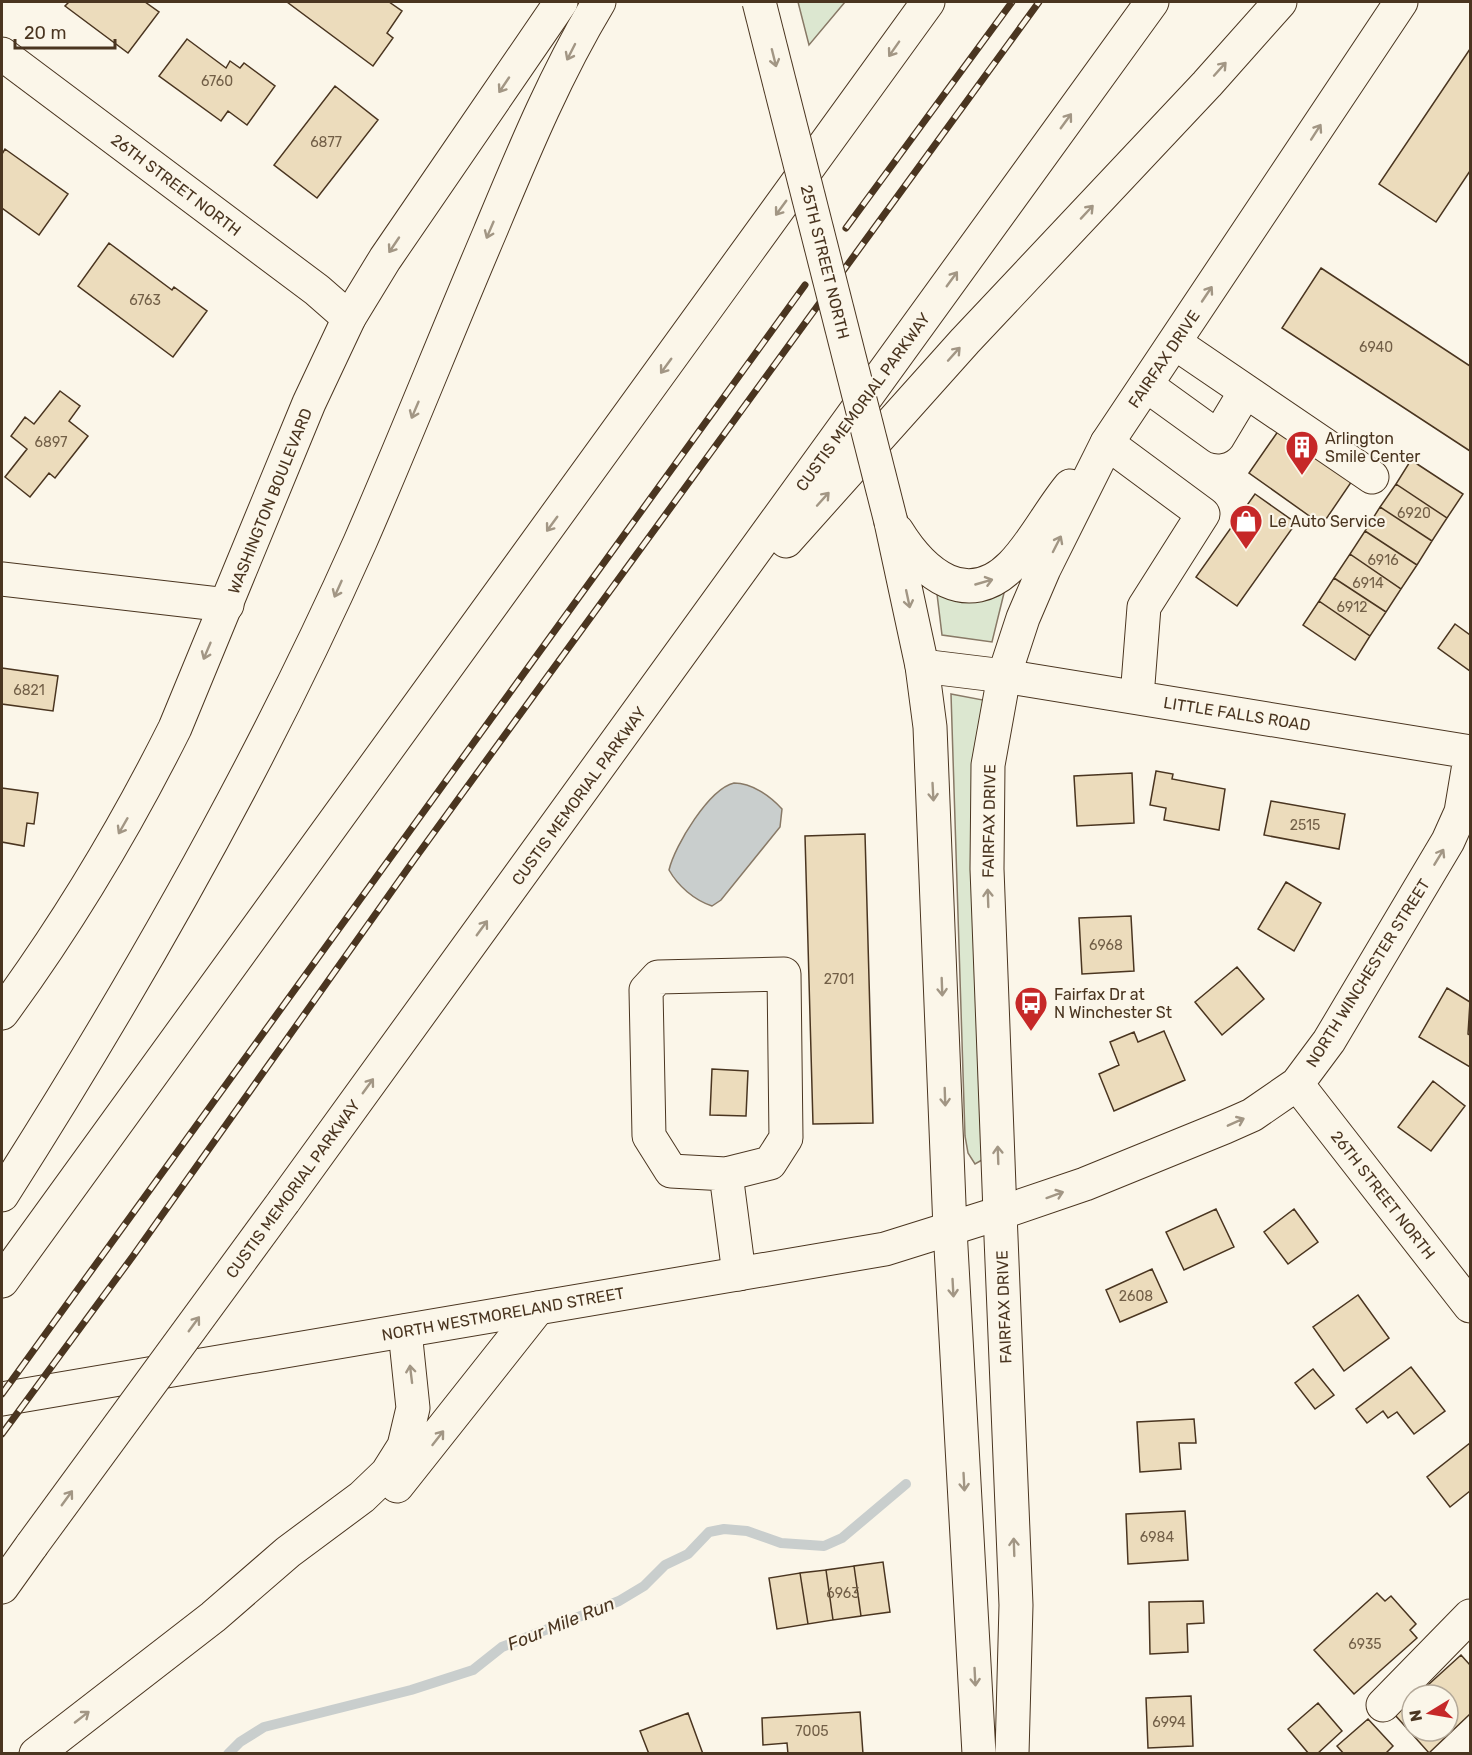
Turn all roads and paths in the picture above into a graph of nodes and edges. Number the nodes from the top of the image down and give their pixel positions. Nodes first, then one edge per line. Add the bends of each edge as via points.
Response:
1 (561, 2) edge
2 (599, 2) edge
3 (759, 2) edge
4 (928, 2) edge
5 (1152, 2) edge
6 (1280, 2) edge
7 (1401, 2) edge
8 (2, 54) edge
9 (349, 318) junction
10 (1175, 343) junction
11 (1146, 385) junction
12 (1245, 392) junction
13 (1107, 443) junction
14 (1372, 477) dead end
15 (891, 522) junction
16 (2, 579) edge
17 (227, 605) junction
18 (922, 666) junction
19 (672, 667) junction
20 (1004, 676) junction
21 (1137, 697) junction
22 (1470, 752) edge
23 (1470, 758) edge
24 (2, 1012) edge
25 (1297, 1084) junction
26 (726, 1174) junction
27 (2, 1195) edge
28 (1000, 1213) junction
29 (950, 1229) junction
30 (739, 1274) junction
31 (2, 1281) edge
32 (1470, 1306) edge
33 (538, 1308) junction
34 (405, 1331) junction
35 (2, 1399) edge
36 (2, 1587) edge
37 (1470, 1616) edge
38 (213, 1617) junction
39 (1383, 1705) dead end
40 (36, 1754) edge
41 (979, 1754) edge
42 (1012, 1754) edge

1 -> 9 main road, WASHINGTON BOULEVARD
2 -> 27 main road via 529,139 361,538 256,760 141,968
3 -> 15 main road, 25TH STREET NORTH, bridge
4 -> 31 main road
19 -> 5 main road, CUSTIS MEMORIAL PARKWAY
19 -> 6 main road via 965,341
10 -> 7 main road, FAIRFAX DRIVE
8 - 9 main road, 26TH STREET NORTH
9 - 17 main road, WASHINGTON BOULEVARD via 309,403
10 - 11 main road, FAIRFAX DRIVE
10 - 12 main road
11 - 12 main road via 1218,437
11 - 13 main road, FAIRFAX DRIVE
12 - 14 main road
15 -> 13 main road via 918,561 942,579 966,586 987,582 1018,559 1050,510
20 -> 13 main road, FAIRFAX DRIVE via 1040,579
13 - 21 main road via 1203,514 1144,607
15 -> 18 main road
16 - 17 main road
17 -> 24 main road, WASHINGTON BOULEVARD via 175,728 131,813 55,938
18 - 20 main road
18 -> 29 main road via 930,727
36 -> 19 main road, CUSTIS MEMORIAL PARKWAY, bridge
20 - 21 main road, LITTLE FALLS ROAD
28 -> 20 main road, FAIRFAX DRIVE via 987,868 988,765
21 - 22 main road, LITTLE FALLS ROAD
25 -> 23 main road, NORTH WINCHESTER STREET via 1329,1041 1448,841 1461,812
28 -> 25 main road, NORTH WINCHESTER STREET via 1085,1184 1252,1115
25 - 32 main road, 26TH STREET NORTH
26 - 26 main road via 770,1163 786,1138 784,974 658,977 646,990 649,1136 671,1172
26 - 30 main road
28 - 29 main road, NORTH WESTMORELAND STREET
42 -> 28 main road, FAIRFAX DRIVE via 1016,1605
29 - 30 main road, NORTH WESTMORELAND STREET via 900,1246
29 -> 41 main road
30 - 33 main road, NORTH WESTMORELAND STREET
33 - 34 main road, NORTH WESTMORELAND STREET
38 -> 33 main road via 299,1565 374,1509 424,1454
34 - 35 main road, NORTH WESTMORELAND STREET
38 -> 34 main road via 288,1552 362,1497 396,1460 409,1433 413,1408
37 - 39 main road
40 -> 38 main road

